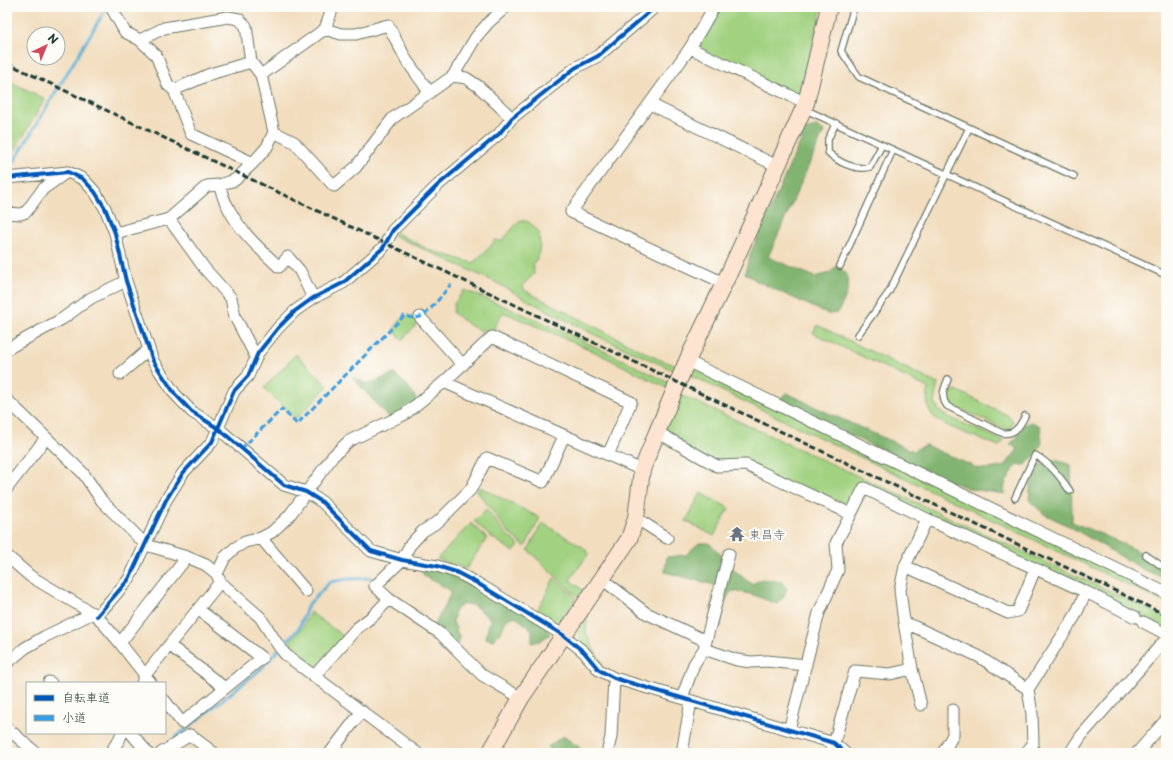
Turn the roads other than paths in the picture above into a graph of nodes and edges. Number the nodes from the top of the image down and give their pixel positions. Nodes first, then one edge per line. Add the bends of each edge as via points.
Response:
1 (111, 7) edge
2 (333, 7) edge
3 (506, 7) edge
4 (655, 7) edge
5 (714, 7) edge
6 (829, 7) edge
7 (854, 7) edge
8 (325, 29) junction
9 (140, 40) junction
10 (690, 48) junction
11 (251, 62) junction
12 (261, 76) junction
13 (453, 76) junction
14 (174, 90) junction
15 (430, 93) junction
16 (650, 104) junction
17 (805, 106) junction
18 (512, 118) junction
19 (836, 123) junction
20 (969, 128) junction
21 (274, 132) junction
22 (882, 145) junction
23 (893, 150) junction
24 (253, 163) junction
25 (777, 166) junction
26 (68, 172) junction
27 (946, 174) junction
28 (1074, 176) dead end
29 (7, 178) edge
30 (219, 185) junction
31 (7, 213) edge
32 (169, 219) junction
33 (115, 233) junction
34 (840, 266) dead end
35 (1166, 275) edge
36 (126, 281) junction
37 (724, 283) junction
38 (314, 298) junction
39 (420, 317) dead end
40 (858, 335) dead end
41 (7, 349) edge
42 (149, 349) junction
43 (256, 357) junction
44 (687, 361) junction
45 (463, 365) junction
46 (120, 374) dead end
47 (948, 379) dead end
48 (444, 382) junction
49 (7, 400) edge
50 (1025, 416) dead end
51 (219, 429) junction
52 (657, 432) junction
53 (564, 436) junction
54 (46, 438) junction
55 (608, 455) junction
56 (642, 470) junction
57 (7, 488) edge
58 (1070, 491) dead end
59 (306, 492) junction
60 (1015, 498) dead end
61 (851, 514) junction
62 (636, 518) junction
63 (927, 519) junction
64 (261, 538) junction
65 (667, 538) dead end
66 (146, 545) junction
67 (729, 554) dead end
68 (1146, 555) dead end
69 (7, 556) edge
70 (186, 557) junction
71 (402, 560) junction
72 (905, 566) junction
73 (1035, 569) junction
74 (1166, 569) edge
75 (218, 578) junction
76 (602, 579) junction
77 (306, 591) dead end
78 (1086, 592) junction
79 (1166, 593) edge
80 (389, 599) junction
81 (198, 609) junction
82 (95, 615) junction
83 (904, 622) junction
84 (1166, 634) edge
85 (563, 635) junction
86 (1166, 639) edge
87 (120, 643) junction
88 (169, 645) junction
89 (705, 645) junction
90 (7, 663) edge
91 (806, 665) junction
92 (912, 669) junction
93 (314, 676) junction
94 (614, 678) junction
95 (146, 680) edge
96 (225, 688) junction
97 (1028, 689) junction
98 (521, 698) junction
99 (686, 699) junction
100 (166, 702) edge
101 (921, 705) dead end
102 (953, 710) dead end
103 (362, 711) junction
104 (1166, 720) edge
105 (7, 728) edge
106 (789, 730) junction
107 (132, 734) edge
108 (120, 737) edge
109 (832, 748) edge
110 (147, 752) edge
111 (492, 752) edge
112 (36, 753) edge
113 (110, 753) edge
114 (161, 753) edge
115 (214, 753) edge
116 (330, 753) edge
117 (417, 753) edge
118 (607, 753) edge
119 (682, 753) edge
120 (845, 753) edge
121 (943, 753) edge
122 (1026, 753) edge
123 (1070, 753) edge
124 (1137, 753) edge

1 - 9 street via 125,32
2 - 8 street
3 - 13 street via 476,37
4 - 18 street via 598,56 575,68
5 - 10 street
6 - 17 street
7 - 20 lane via 841,51 859,77
8 - 12 street
8 - 15 street via 341,34 356,34 388,25 407,61
9 - 11 street via 164,28 228,17 239,19 246,26
9 - 14 street via 156,55 168,85
10 - 16 street
10 - 17 street
11 - 12 street
11 - 14 street via 210,74
12 - 21 street
13 - 15 street
13 - 18 street via 466,78 478,86
14 - 24 street via 191,134
15 - 21 street via 393,118 356,167 334,186 294,142
16 - 25 street
16 - 37 street via 571,212
17 - 19 lane
17 - 25 street
18 - 38 street via 499,134 438,185 393,230 383,248 343,283
19 - 22 lane
19 - 22 lane via 828,139 828,152 844,163 864,169 870,167
20 - 27 lane
20 - 28 lane
21 - 24 street via 267,147
22 - 23 lane
23 - 27 lane
23 - 34 lane
24 - 30 street via 235,180
25 - 37 street
26 - 29 street
26 - 31 street via 43,190 26,212
26 - 33 street via 83,179 95,192
27 - 35 lane
27 - 40 lane via 889,292
30 - 32 street via 207,186
30 - 38 street via 227,206 242,229 279,267 288,257 300,271
32 - 33 street
32 - 43 street via 205,269 231,298 235,317
33 - 36 street
36 - 41 street via 91,298 62,319
36 - 42 street
37 - 44 street
38 - 43 street via 295,311 278,328
39 - 45 street
42 - 46 street
42 - 51 street via 153,361 175,394 192,412
43 - 51 street via 248,376 234,390
44 - 52 street
44 - 79 street
45 - 48 street
45 - 55 street via 492,337 631,402
47 - 50 lane via 942,395 947,406 1002,433 1012,432
48 - 53 street
48 - 59 street via 405,414 349,441 333,456
49 - 54 street
51 - 59 street via 284,484
51 - 66 street via 212,442 183,474 166,500
52 - 56 street
52 - 61 street via 717,466 746,465
53 - 55 street
53 - 71 street via 542,482 487,458 471,489 439,521 423,531 410,545
54 - 57 street
54 - 66 street via 83,473 102,501
55 - 56 street
56 - 62 street
58 - 60 lane via 1045,460 1036,455
59 - 64 street via 289,516 272,532
59 - 71 street via 322,502 371,550
61 - 63 street via 864,488
61 - 91 street via 836,543 838,570 819,613
62 - 65 street
62 - 76 street via 629,539
63 - 72 street
63 - 73 street
64 - 75 street via 245,542 235,548 226,557
64 - 77 street
66 - 70 street
66 - 82 street via 128,579
67 - 89 street
68 - 74 lane
69 - 82 street via 30,576
70 - 75 street via 206,565
70 - 87 street
71 - 80 street via 375,586
71 - 85 street via 456,572
72 - 73 street via 1008,613 1018,611
72 - 83 street via 900,590
73 - 78 street
75 - 81 street
75 - 93 street via 260,617 286,655
76 - 85 street
76 - 89 street via 646,613
78 - 84 street
78 - 97 street via 1074,616
80 - 93 street via 356,629
80 - 98 street via 441,634 482,675
81 - 88 street
81 - 96 street via 262,658
82 - 87 street
82 - 90 street via 44,637
83 - 92 street
83 - 97 street via 978,656
85 - 94 street via 584,652 599,670
85 - 98 street
86 - 123 street via 1081,736
87 - 95 street
88 - 95 street
88 - 96 street
89 - 91 street via 737,660
89 - 99 street via 694,664
91 - 106 street
92 - 101 street
92 - 109 street via 890,674 854,670
93 - 103 street
94 - 99 street
94 - 118 street via 611,736
96 - 100 street via 182,723
97 - 122 street via 1033,744
98 - 111 street
99 - 106 street
99 - 119 street
102 - 121 street via 953,735
103 - 116 street
103 - 117 street
104 - 124 street
105 - 112 street
106 - 109 street
107 - 110 street
108 - 113 street
109 - 120 street
114 - 115 street via 190,734

